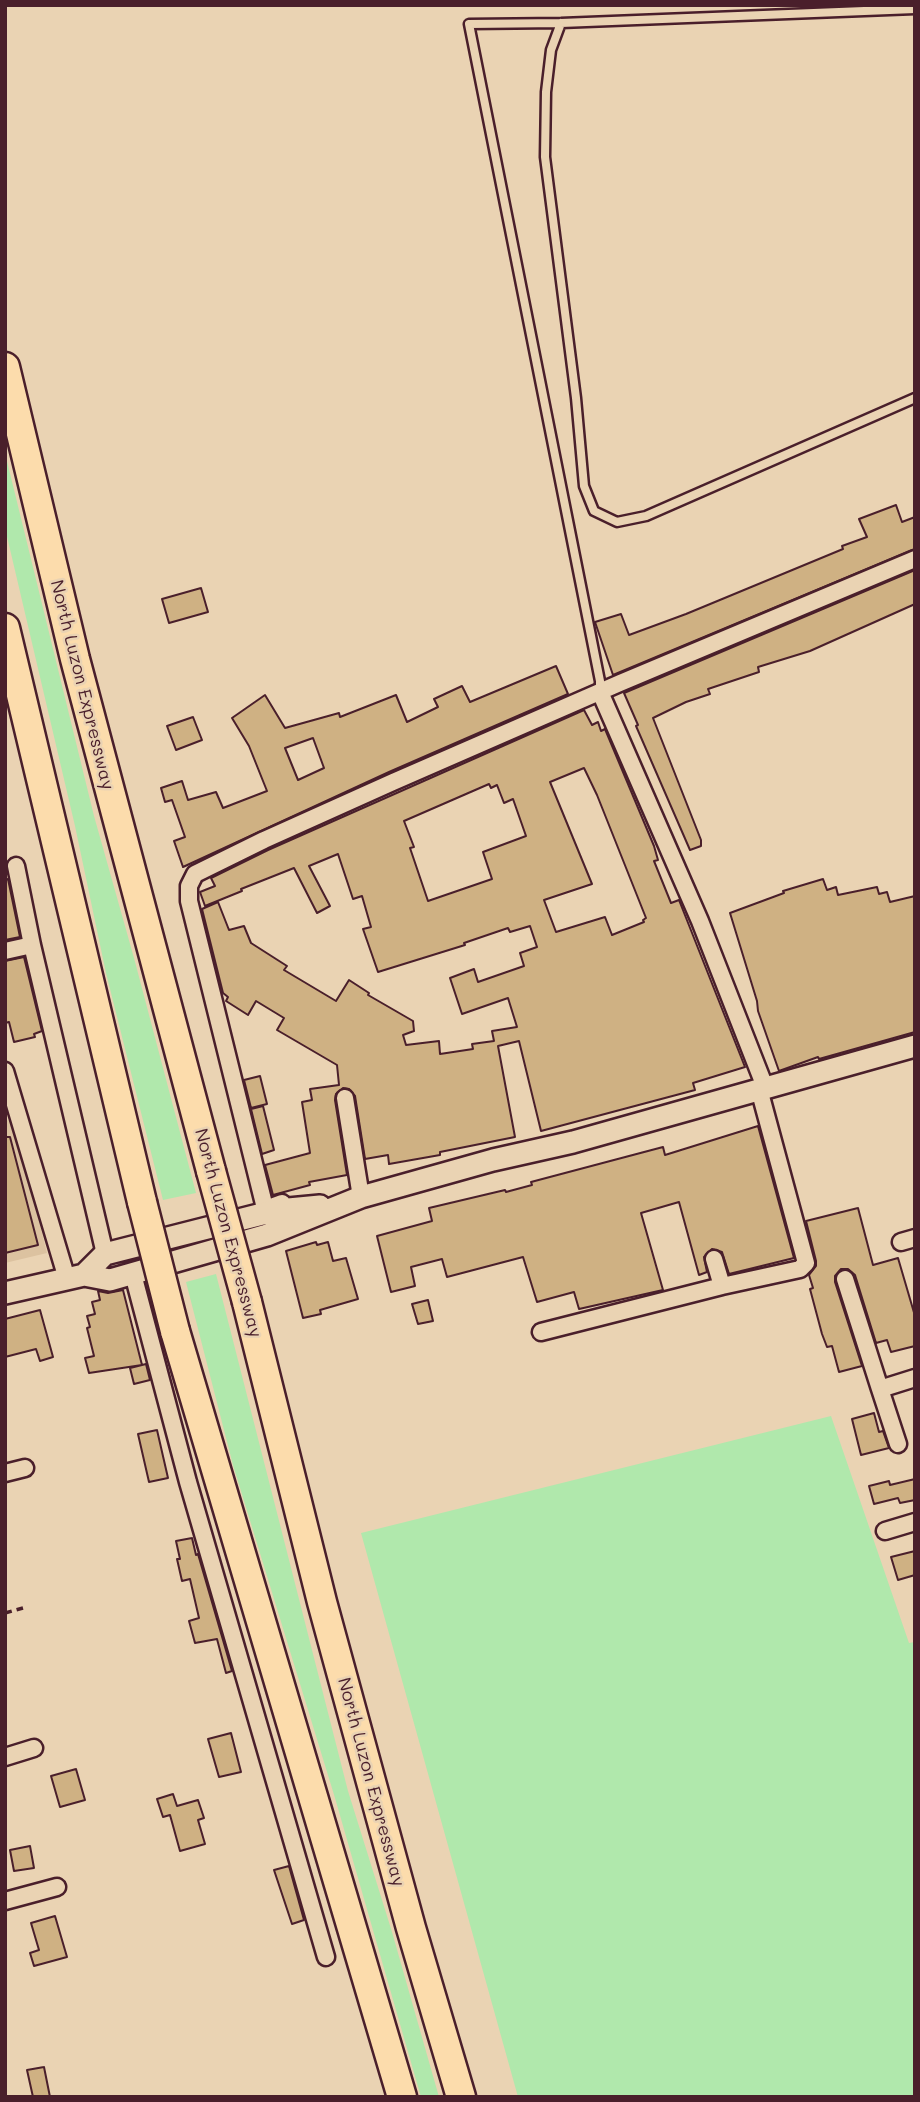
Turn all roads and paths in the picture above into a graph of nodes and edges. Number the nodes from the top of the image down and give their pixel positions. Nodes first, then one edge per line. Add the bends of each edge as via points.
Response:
1 (915, 9) edge
2 (561, 23) junction
3 (5, 367) edge
4 (915, 398) edge
5 (915, 559) edge
6 (5, 628) edge
7 (600, 692) junction
8 (11, 865) edge
9 (32, 945) junction
10 (5, 951) edge
11 (915, 1046) edge
12 (5, 1071) edge
13 (762, 1088) junction
14 (345, 1098) dead end
15 (12, 1116) edge
16 (361, 1197) junction
17 (339, 1205) junction
18 (105, 1254) junction
19 (714, 1259) dead end
20 (133, 1274) junction
21 (76, 1277) junction
22 (845, 1279) dead end
23 (722, 1286) junction
24 (5, 1293) edge
25 (541, 1332) dead end
26 (915, 1378) edge
27 (880, 1389) junction
28 (898, 1444) dead end
29 (25, 1468) dead end
30 (5, 1473) edge
31 (915, 1522) edge
32 (885, 1531) dead end
33 (23, 1608) dead end
34 (5, 1613) edge
35 (34, 1748) dead end
36 (5, 1757) edge
37 (57, 1887) dead end
38 (5, 1901) edge
39 (326, 1957) dead end
40 (402, 2097) edge
41 (461, 2097) edge

1 - 2 lane
2 - 4 lane via 551,50 545,157 584,486 594,511 617,522 646,516
2 - 7 lane via 469,24
3 - 41 highway, North Luzon Expressway, bridge via 75,659 333,1641
5 - 7 street
6 - 40 highway, bridge via 175,1331
7 - 13 street via 700,921
7 - 17 street via 287,829 192,878 190,901 264,1204 271,1207 314,1197
8 - 9 street
9 - 10 street
9 - 18 street
11 - 13 main road
12 - 15 street
13 - 16 main road
13 - 23 street via 806,1263 800,1269
14 - 16 street
15 - 21 street
16 - 17 main road
17 - 18 main road via 278,1210
17 - 20 main road via 267,1236
18 - 21 main road
19 - 23 street
20 - 21 main road via 110,1280
20 - 39 street via 188,1482
21 - 24 main road
22 - 27 street
23 - 25 street
26 - 27 street
27 - 28 street
29 - 30 street
31 - 32 street
33 - 34 path
35 - 36 street
37 - 38 street

